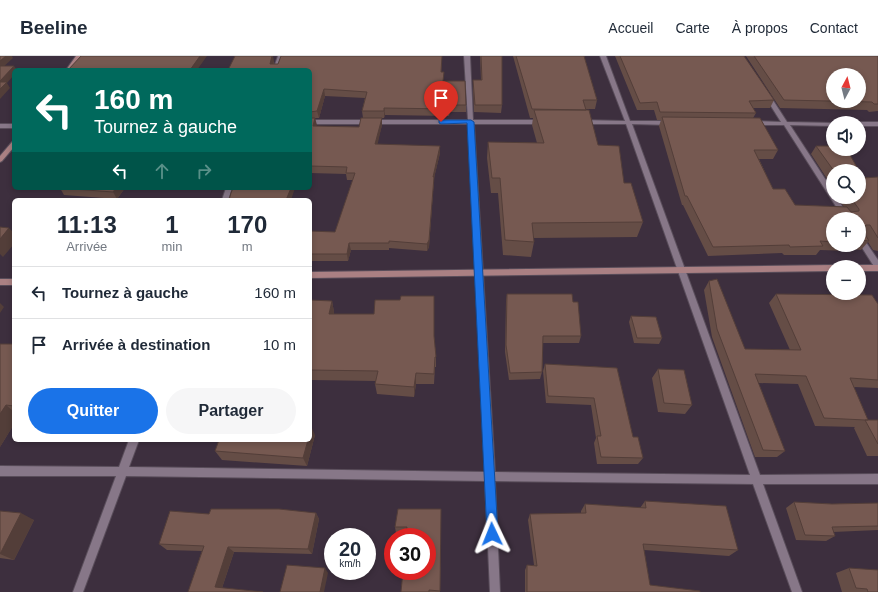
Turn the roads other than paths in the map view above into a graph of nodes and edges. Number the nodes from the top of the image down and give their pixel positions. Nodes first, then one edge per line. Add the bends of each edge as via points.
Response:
1 (79, 56) edge
2 (281, 56) edge
3 (467, 56) edge
4 (603, 56) edge
5 (70, 68) edge
6 (277, 68) edge
7 (762, 87) edge
8 (312, 122) edge
9 (471, 122) junction
10 (549, 122) edge
11 (573, 122) edge
12 (628, 122) junction
13 (676, 123) edge
14 (747, 123) edge
15 (786, 124) junction
16 (826, 124) edge
17 (866, 124) edge
18 (878, 124) edge
19 (0, 126) edge
20 (12, 126) edge
21 (12, 145) edge
22 (0, 160) edge
23 (826, 186) edge
24 (866, 248) edge
25 (878, 267) edge
26 (680, 268) junction
27 (826, 268) edge
28 (866, 268) edge
29 (479, 274) junction
30 (312, 276) edge
31 (0, 282) edge
32 (12, 282) edge
33 (133, 442) edge
34 (123, 471) junction
35 (0, 472) edge
36 (490, 476) junction
37 (878, 479) edge
38 (757, 480) junction
39 (78, 592) edge
40 (495, 592) edge
41 (797, 592) edge

1 - 5 street
2 - 6 street
3 - 9 street
4 - 12 street
7 - 15 street
8 - 9 street
9 - 10 street
9 - 29 street
11 - 12 street
12 - 13 street
12 - 26 street
14 - 15 street
15 - 16 street
15 - 23 street
17 - 18 street
19 - 20 street
21 - 22 street
24 - 25 street
25 - 28 street
26 - 27 street
26 - 29 street
26 - 38 street
29 - 30 street
29 - 36 street
31 - 32 street
33 - 34 street
34 - 35 street
34 - 36 street
34 - 39 street
36 - 38 street
36 - 40 street
37 - 38 street
38 - 41 street

